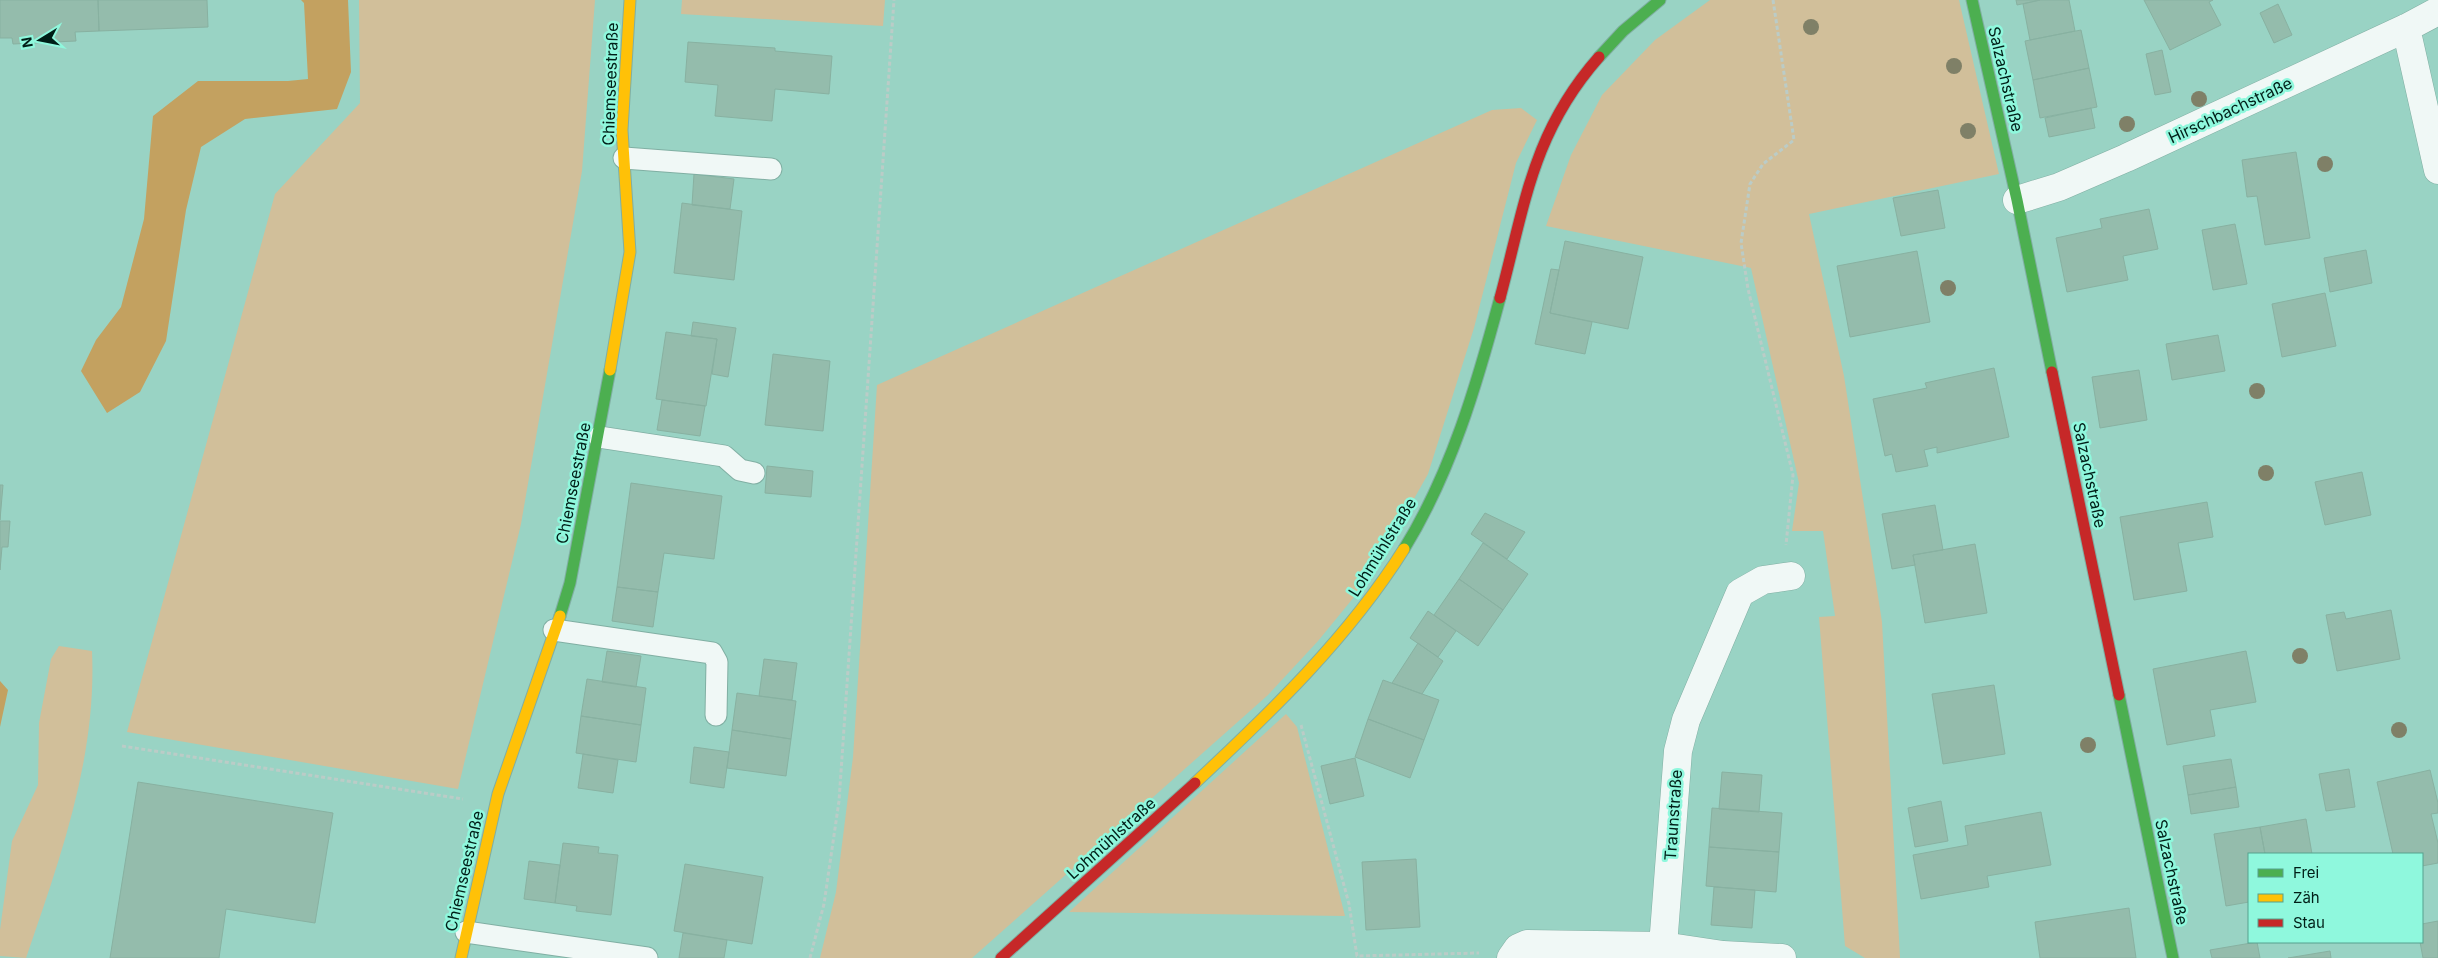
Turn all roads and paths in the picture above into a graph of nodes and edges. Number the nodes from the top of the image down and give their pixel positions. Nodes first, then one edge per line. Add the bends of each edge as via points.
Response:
1 (630, 0) edge
2 (894, 0) edge
3 (1660, 0) edge
4 (1773, 0) edge
5 (1972, 0) edge
6 (2438, 11) edge
7 (2406, 28) junction
8 (624, 158) junction
9 (771, 169) dead end
10 (2438, 170) edge
11 (2017, 200) junction
12 (599, 437) junction
13 (754, 473) dead end
14 (1791, 576) joint
15 (554, 630) junction
16 (1279, 702) junction
17 (716, 716) dead end
18 (122, 746) dead end
19 (495, 804) junction
20 (466, 932) junction
21 (1663, 946) junction
22 (1483, 953) dead end
23 (461, 958) edge
24 (647, 958) edge
25 (810, 958) edge
26 (1001, 958) edge
27 (1511, 958) edge
28 (1782, 958) edge
29 (2173, 958) edge

1 - 8 street, Chiemseestraße via 622,130
2 - 25 path via 838,801 824,904
3 - 16 street, Lohmühlstraße via 1623,31 1588,68 1561,108 1541,148 1492,333 1445,468 1418,526 1363,609 1319,662
4 - 14 path via 1794,140 1764,164 1750,184 1741,243 1748,290 1792,475 1786,549
5 - 11 street, Salzachstraße
6 - 7 street, Hirschbachstraße
7 - 10 street
7 - 11 street, Hirschbachstraße via 2126,158 2059,187
8 - 9 lane
8 - 12 street, Chiemseestraße via 630,252
11 - 29 street, Salzachstraße
12 - 13 lane via 724,456 740,470
12 - 15 street, Chiemseestraße via 570,583
14 - 21 street, Traunstraße via 1763,580 1740,593 1686,720 1678,751
15 - 17 lane via 712,652 717,662
15 - 19 street, Chiemseestraße
16 - 22 path via 1300,724 1349,904 1357,956
16 - 26 street, Lohmühlstraße via 1194,786
18 - 19 path
19 - 20 street, Chiemseestraße
20 - 23 street, Chiemseestraße
20 - 24 lane
21 - 27 street via 1527,944 1518,948
21 - 28 street

